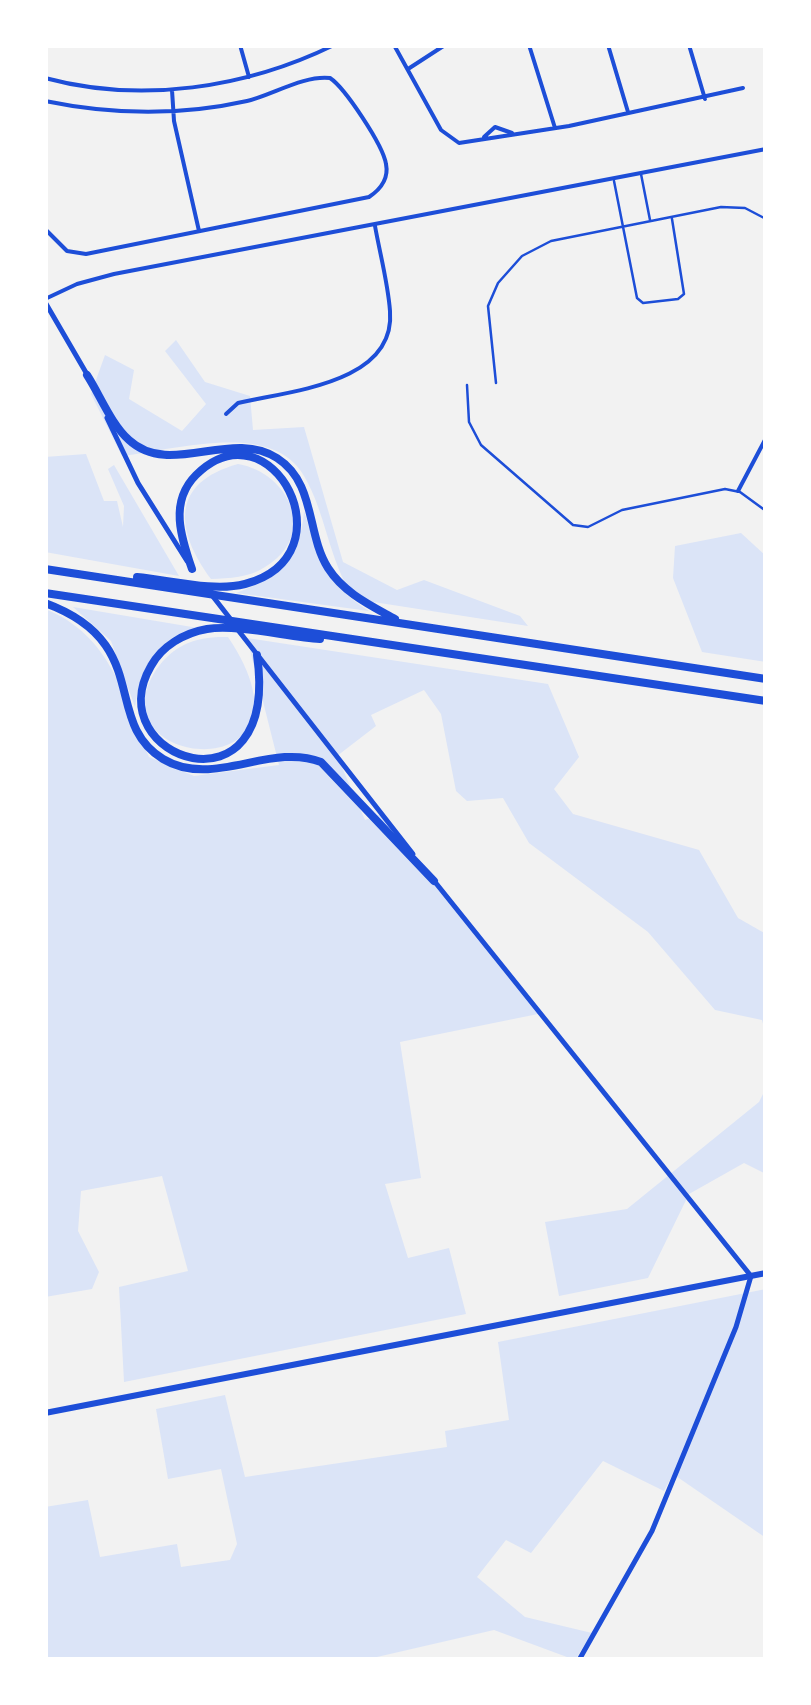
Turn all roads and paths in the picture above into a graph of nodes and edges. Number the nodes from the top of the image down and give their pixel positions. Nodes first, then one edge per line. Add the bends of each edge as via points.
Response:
1 (240, 45) edge
2 (334, 45) edge
3 (394, 45) edge
4 (445, 45) edge
5 (529, 45) edge
6 (608, 45) edge
7 (692, 45) edge
8 (408, 68) junction
9 (249, 77) junction
10 (45, 78) edge
11 (743, 88) dead end
12 (172, 90) junction
13 (705, 100) junction
14 (45, 102) edge
15 (174, 112) junction
16 (628, 112) junction
17 (555, 128) junction
18 (512, 134) junction
19 (484, 138) junction
20 (766, 149) edge
21 (641, 174) junction
22 (614, 179) junction
23 (672, 217) junction
24 (766, 219) edge
25 (650, 221) junction
26 (375, 226) junction
27 (624, 227) junction
28 (45, 229) edge
29 (199, 231) junction
30 (45, 300) edge
31 (87, 375) junction
32 (496, 382) dead end
33 (467, 385) dead end
34 (226, 414) dead end
35 (766, 438) edge
36 (738, 491) junction
37 (766, 511) edge
38 (45, 568) edge
39 (192, 568) junction
40 (45, 593) edge
41 (45, 603) edge
42 (399, 621) junction
43 (376, 642) junction
44 (255, 652) junction
45 (766, 679) edge
46 (766, 701) edge
47 (434, 881) junction
48 (766, 1272) edge
49 (751, 1276) junction
50 (45, 1413) edge
51 (579, 1660) edge

1 - 9 street
2 - 9 street
3 - 8 street
4 - 8 street
5 - 17 street
6 - 16 street
7 - 13 street
8 - 19 street via 448,137 466,143
9 - 12 street
10 - 12 street
11 - 13 street
12 - 15 street
13 - 16 street
14 - 15 street
15 - 29 street
15 - 29 street via 330,78 386,160 383,184 369,197
16 - 17 street
17 - 18 street
18 - 19 street
18 - 19 street via 495,126
20 - 21 street
21 - 22 street
21 - 25 lane
22 - 26 street
22 - 27 lane
23 - 24 lane via 735,206
23 - 25 lane
23 - 27 lane via 684,281 678,300 637,298
25 - 27 lane
26 - 30 street via 114,274
26 - 34 street via 391,314 375,356 336,379 238,403
27 - 32 lane via 544,242 498,283 488,315
28 - 29 street via 80,254
30 - 31 street
31 - 39 street via 138,483
31 - 42 highway via 123,434 140,448 171,455 249,447 286,464 304,491 329,569 355,596
33 - 36 lane via 469,422 481,446 573,525
35 - 36 street
36 - 37 lane
38 - 39 highway via 232,586 259,578 283,558 297,528 294,495 278,472 238,457 196,475 179,513
38 - 42 highway
39 - 44 street
40 - 43 highway
41 - 47 highway via 87,624 109,646 138,732 160,757 197,770 298,756 321,762
42 - 45 highway
43 - 44 highway via 210,628 181,638 155,659 142,688 142,713 158,742 195,759 239,746 258,716
43 - 46 highway
44 - 47 street
47 - 49 street
48 - 49 main road
49 - 50 main road
49 - 51 street via 652,1531

